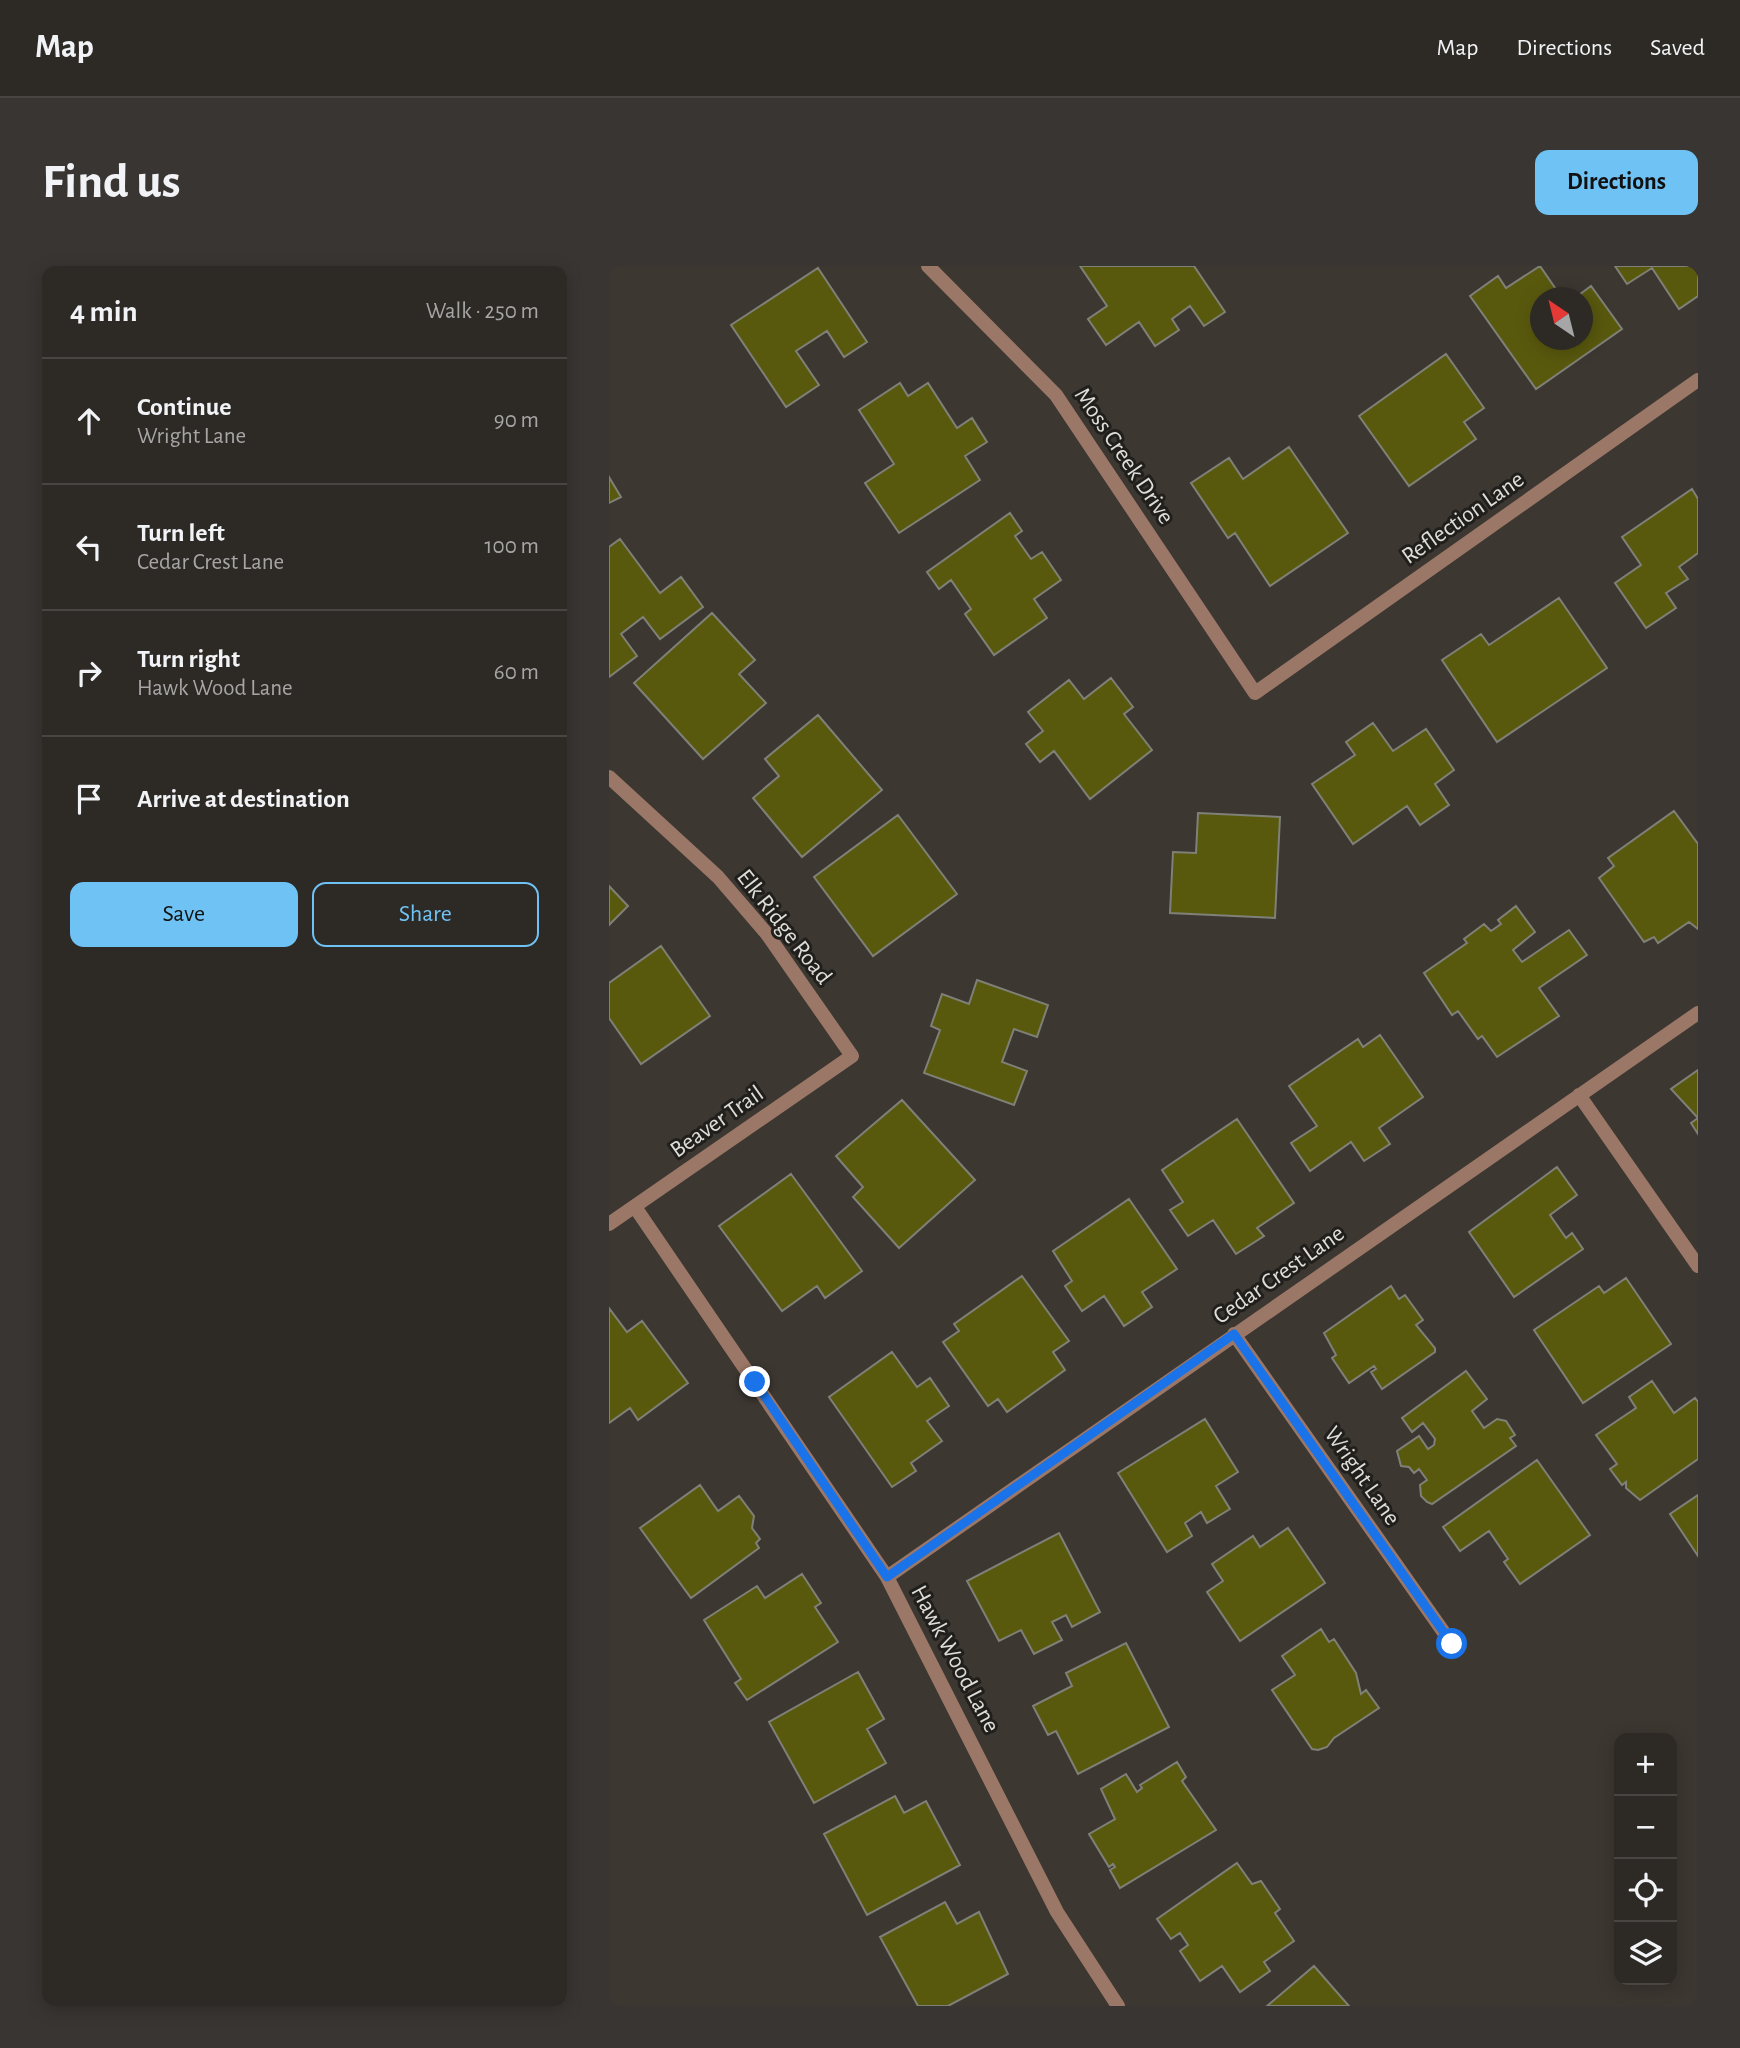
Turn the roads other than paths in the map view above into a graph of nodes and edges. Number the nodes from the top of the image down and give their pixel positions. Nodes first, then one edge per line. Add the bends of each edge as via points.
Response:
1 (928, 266) edge
2 (1698, 380) edge
3 (1255, 693) joint
4 (609, 777) edge
5 (1698, 1013) edge
6 (852, 1056) joint
7 (1579, 1095) junction
8 (635, 1207) junction
9 (609, 1224) edge
10 (1698, 1266) edge
11 (1234, 1334) junction
12 (887, 1577) junction
13 (1452, 1644) dead end
14 (1118, 2006) edge

1 - 3 street, Moss Creek Drive via 1056,395
2 - 3 street, Reflection Lane
4 - 6 street, Elk Ridge Road via 726,887 767,934
5 - 7 street, Cedar Crest Lane
6 - 8 street, Beaver Trail
7 - 10 street
7 - 11 street, Cedar Crest Lane
8 - 9 street, Beaver Trail
8 - 12 street, Hawk Wood Lane
11 - 12 street, Cedar Crest Lane
11 - 13 street, Wright Lane
12 - 14 street, Hawk Wood Lane via 1057,1912

